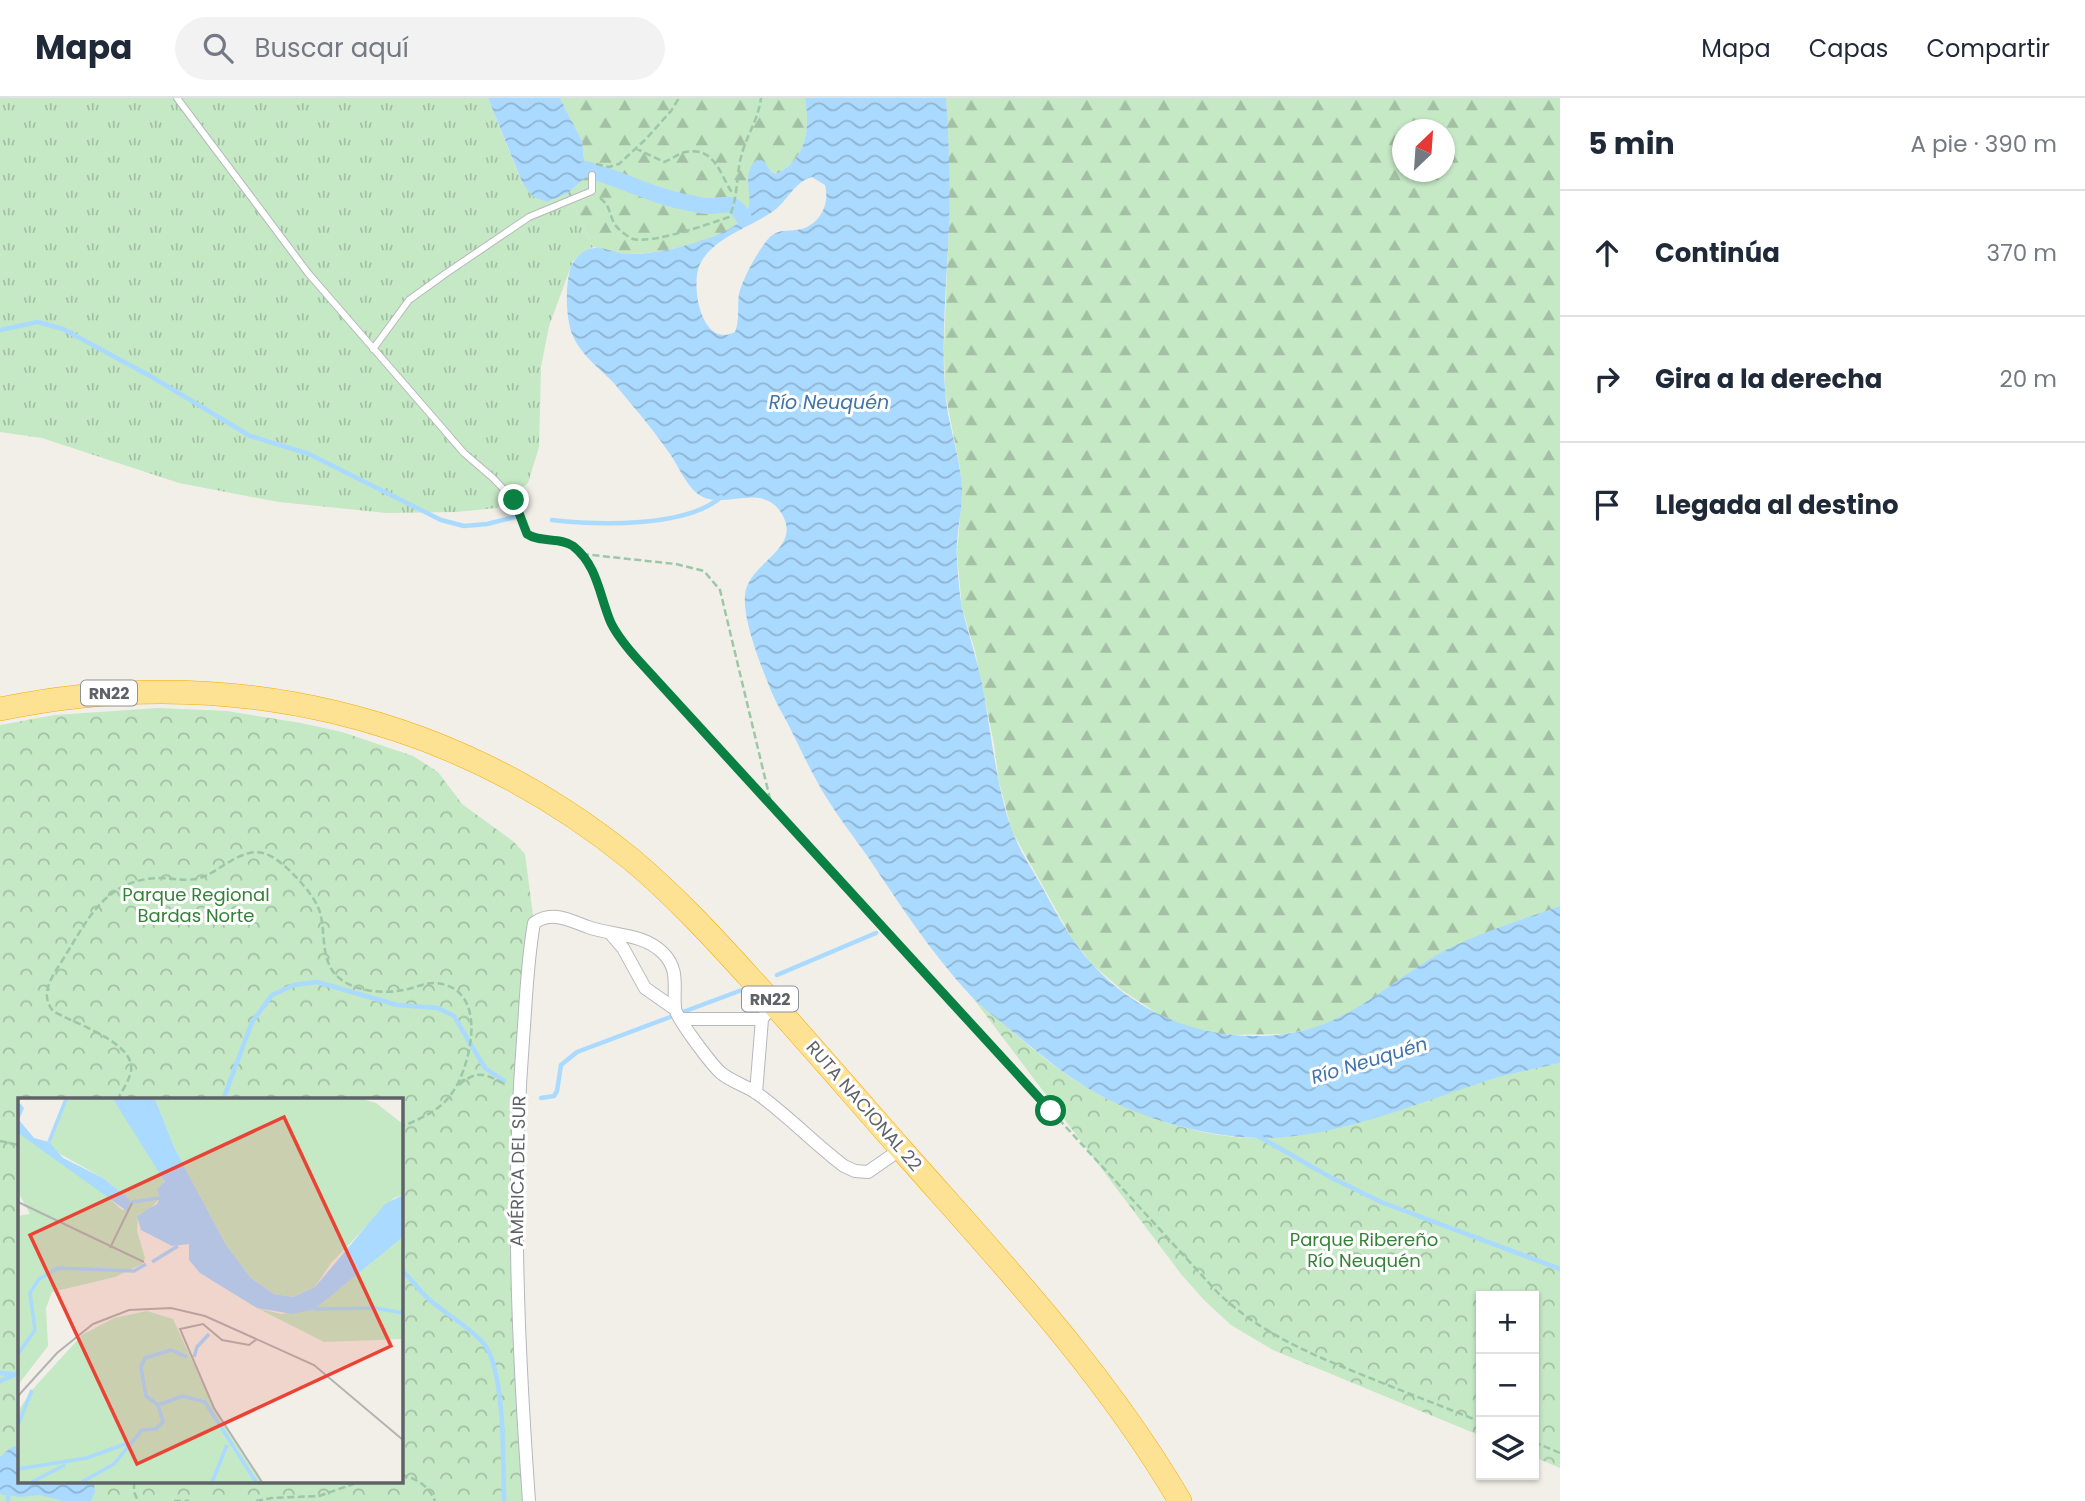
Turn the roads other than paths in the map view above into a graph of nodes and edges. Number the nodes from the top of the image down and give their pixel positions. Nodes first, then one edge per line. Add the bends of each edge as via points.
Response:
1 (177, 98) edge
2 (592, 175) dead end
3 (373, 349) junction
4 (514, 500) road end
5 (0, 709) edge
6 (610, 933) junction
7 (768, 1011) junction
8 (678, 1014) junction
9 (756, 1093) junction
10 (901, 1149) junction
11 (529, 1501) edge
12 (1180, 1501) edge

1 - 3 lane via 308,274
2 - 3 lane via 592,191 529,217 409,300
3 - 4 lane via 464,453
5 - 7 highway, RUTA NACIONAL 22 / RN22 via 109,693 219,693 320,708 416,737 539,795 630,859 694,916
6 - 8 street via 645,988
6 - 8 street, AMÉRICA DEL SUR via 642,940 663,953 677,979
6 - 11 street, AMÉRICA DEL SUR via 561,917 543,917 534,923 528,957 516,1185 518,1340
7 - 8 street
7 - 9 street
7 - 10 highway, RUTA NACIONAL 22 / RN22
8 - 9 street via 722,1074
9 - 10 street via 855,1171 869,1172
10 - 12 highway, RUTA NACIONAL 22 / RN22 via 1089,1368

